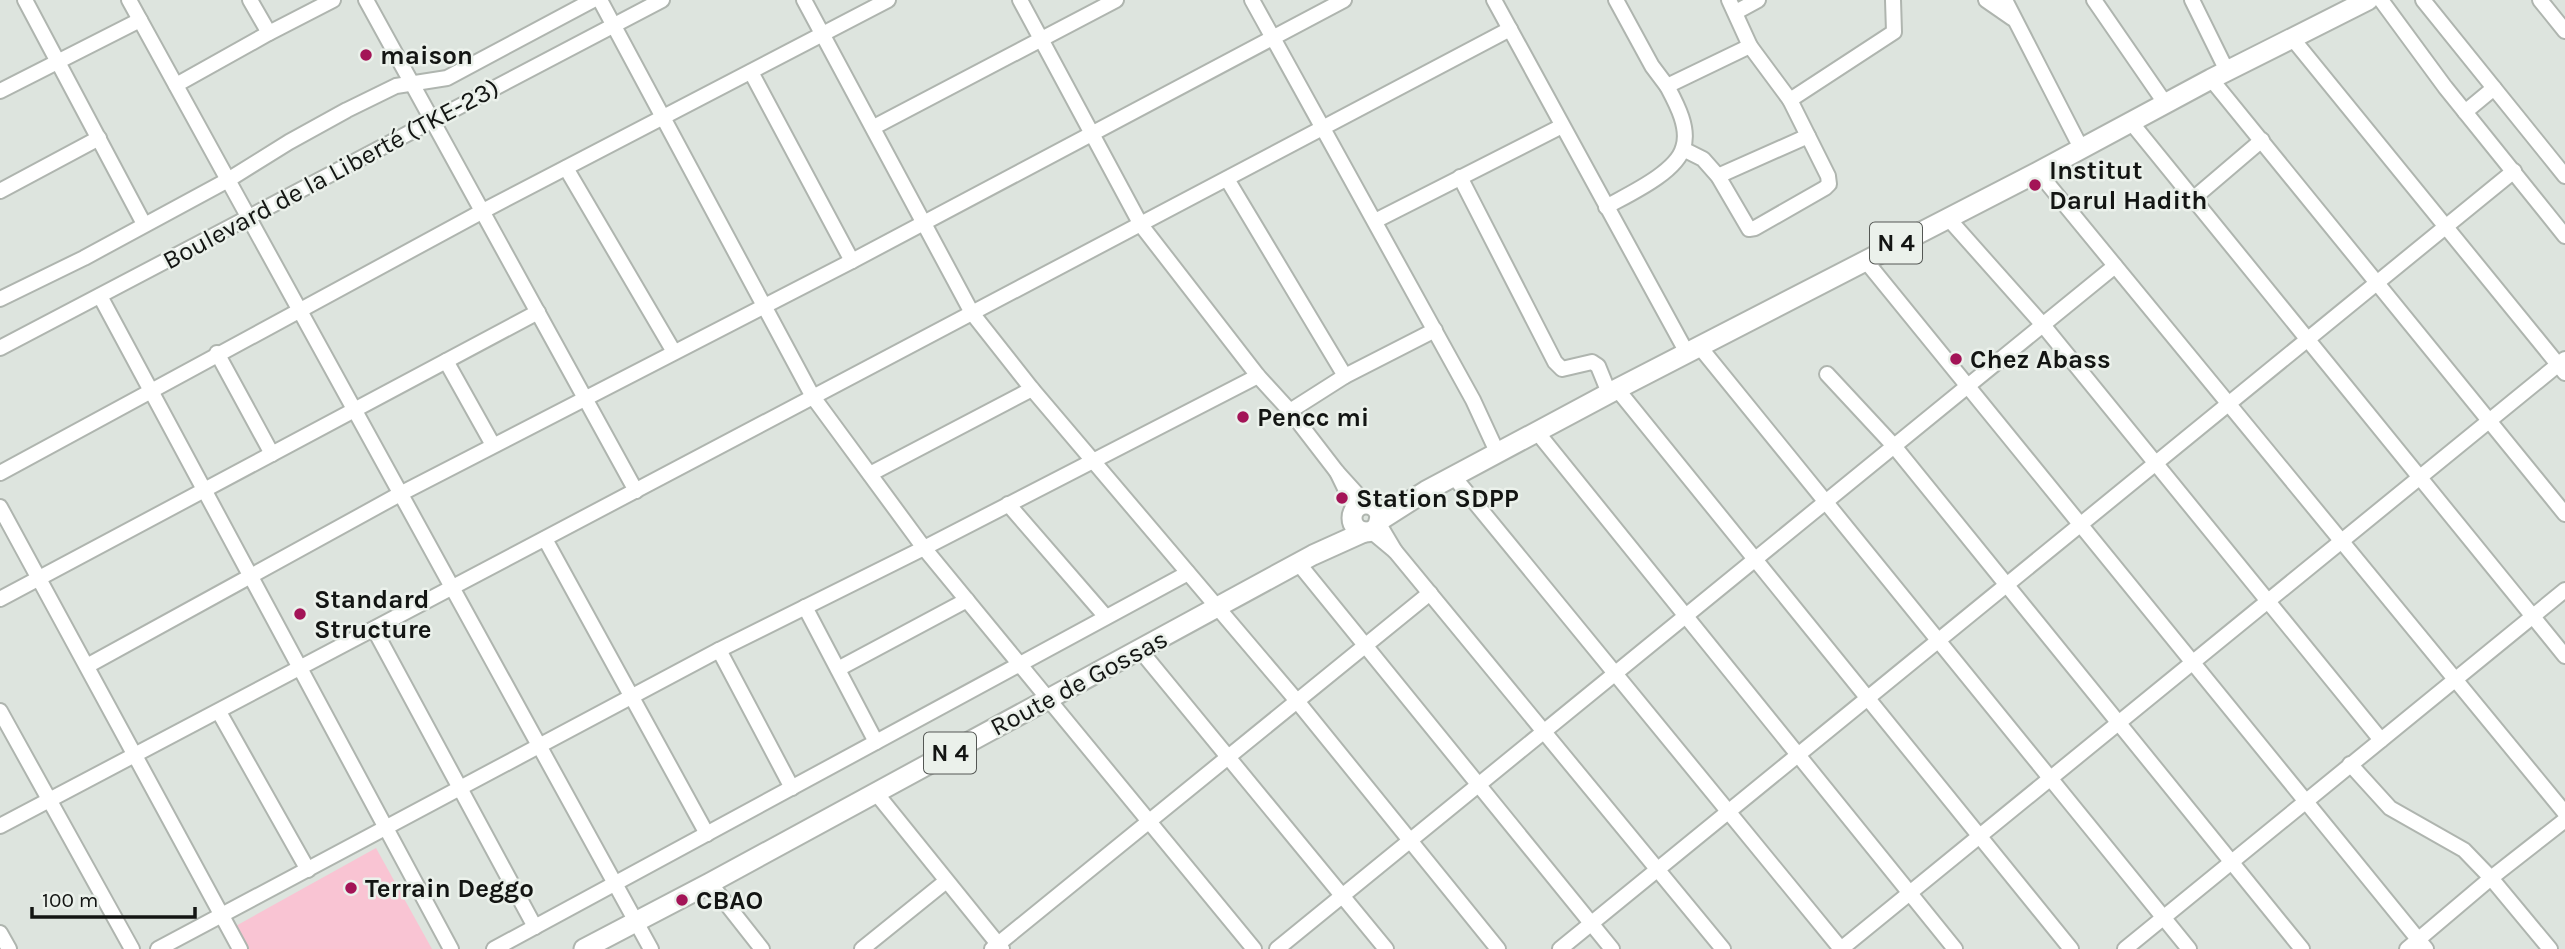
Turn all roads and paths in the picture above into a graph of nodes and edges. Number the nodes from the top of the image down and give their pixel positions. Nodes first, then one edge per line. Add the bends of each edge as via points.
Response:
1 (25, 0) edge
2 (130, 0) edge
3 (250, 0) edge
4 (333, 0) edge
5 (366, 0) edge
6 (593, 0) edge
7 (600, 0) edge
8 (662, 0) edge
9 (804, 0) edge
10 (888, 0) edge
11 (1020, 0) edge
12 (1116, 0) edge
13 (1252, 0) edge
14 (1344, 0) edge
15 (1494, 0) edge
16 (1616, 0) edge
17 (1758, 0) edge
18 (1893, 0) edge
19 (1986, 0) edge
20 (2005, 0) edge
21 (2094, 0) edge
22 (2192, 0) edge
23 (2381, 0) edge
24 (2423, 0) edge
25 (2540, 0) edge
26 (2357, 3) edge
27 (1732, 6) edge
28 (140, 20) junction
29 (2016, 21) junction
30 (614, 25) junction
31 (1510, 29) junction
32 (2565, 31) edge
33 (269, 33) junction
34 (822, 34) junction
35 (1272, 37) junction
36 (2292, 38) junction
37 (1041, 39) junction
38 (1750, 46) junction
39 (59, 61) junction
40 (751, 72) junction
41 (2219, 75) junction
42 (413, 83) junction
43 (176, 85) junction
44 (1667, 86) junction
45 (2494, 88) junction
46 (0, 91) edge
47 (1790, 100) junction
48 (2165, 103) junction
49 (2465, 112) junction
50 (663, 118) junction
51 (433, 120) junction
52 (2130, 121) junction
53 (1562, 126) junction
54 (874, 127) junction
55 (1324, 128) junction
56 (1092, 134) junction
57 (1808, 136) junction
58 (99, 138) junction
59 (2262, 140) junction
60 (2081, 148) junction
61 (1683, 149) junction
62 (566, 168) junction
63 (2514, 171) junction
64 (2038, 172) junction
65 (1718, 176) junction
66 (2565, 176) edge
67 (1460, 177) junction
68 (1227, 178) junction
69 (228, 180) junction
70 (0, 191) edge
71 (2194, 198) junction
72 (1606, 207) junction
73 (483, 211) junction
74 (1947, 217) junction
75 (248, 218) junction
76 (1375, 221) junction
77 (924, 223) junction
78 (144, 224) junction
79 (1141, 225) junction
80 (2445, 226) junction
81 (2562, 228) edge
82 (1865, 260) junction
83 (852, 261) junction
84 (2116, 266) junction
85 (2377, 283) junction
86 (100, 296) junction
87 (0, 299) edge
88 (764, 305) junction
89 (299, 309) junction
90 (538, 312) junction
91 (972, 313) junction
92 (2043, 325) junction
93 (1435, 330) junction
94 (2307, 340) junction
95 (0, 348) edge
96 (1693, 349) junction
97 (674, 352) junction
98 (217, 354) junction
99 (446, 361) junction
100 (2563, 366) edge
101 (1827, 374) dead end
102 (1258, 376) junction
103 (1345, 376) junction
104 (1968, 386) junction
105 (1032, 389) junction
106 (150, 390) junction
107 (1613, 391) junction
108 (585, 397) junction
109 (813, 397) junction
110 (2228, 403) junction
111 (354, 410) junction
112 (1290, 411) junction
113 (2489, 421) junction
114 (1537, 432) junction
115 (493, 445) junction
116 (1894, 446) junction
117 (272, 454) junction
118 (1498, 454) junction
119 (1092, 460) junction
120 (2156, 463) junction
121 (0, 472) edge
122 (870, 474) junction
123 (1454, 477) junction
124 (2419, 478) junction
125 (204, 490) junction
126 (636, 491) junction
127 (400, 494) junction
128 (1826, 502) junction
129 (1008, 504) junction
130 (0, 508) edge
131 (2565, 514) edge
132 (1367, 518) junction
133 (2079, 525) junction
134 (545, 539) junction
135 (2342, 541) junction
136 (924, 548) junction
137 (1306, 559) junction
138 (1755, 560) junction
139 (1188, 573) junction
140 (250, 576) junction
141 (39, 578) junction
142 (2006, 585) junction
143 (452, 587) junction
144 (2565, 590) edge
145 (1430, 593) junction
146 (0, 599) edge
147 (967, 600) junction
148 (2268, 601) junction
149 (805, 607) junction
150 (1218, 608) junction
151 (1686, 616) junction
152 (2532, 616) junction
153 (1106, 617) junction
154 (374, 629) junction
155 (1938, 640) junction
156 (1366, 646) junction
157 (719, 650) junction
158 (1140, 650) junction
159 (2565, 656) edge
160 (2192, 663) junction
161 (1020, 664) junction
162 (87, 666) junction
163 (300, 668) junction
164 (838, 669) junction
165 (1615, 674) junction
166 (2455, 679) junction
167 (632, 696) junction
168 (1867, 698) junction
169 (1047, 700) junction
170 (1297, 701) junction
171 (0, 710) edge
172 (219, 712) junction
173 (2118, 723) junction
174 (1544, 732) junction
175 (2381, 740) junction
176 (876, 742) junction
177 (538, 747) junction
178 (135, 755) junction
179 (1798, 755) junction
180 (1228, 757) junction
181 (2350, 764) junction
182 (2050, 778) junction
183 (1479, 785) junction
184 (460, 788) junction
185 (792, 788) junction
186 (876, 793) junction
187 (50, 800) junction
188 (2305, 802) junction
189 (1728, 812) junction
190 (2565, 813) edge
191 (2565, 820) edge
192 (1150, 821) junction
193 (0, 826) edge
194 (385, 827) junction
195 (707, 834) junction
196 (1979, 836) junction
197 (1410, 841) junction
198 (2231, 862) junction
199 (1658, 869) junction
200 (308, 870) junction
201 (2491, 878) junction
202 (945, 882) junction
203 (615, 883) junction
204 (710, 883) junction
205 (1909, 893) junction
206 (1342, 897) junction
207 (222, 916) junction
208 (2163, 917) junction
209 (635, 922) junction
210 (1591, 923) junction
211 (536, 927) junction
212 (0, 933) edge
213 (2417, 946) edge
214 (997, 947) edge
215 (9, 949) edge
216 (132, 949) edge
217 (158, 949) edge
218 (240, 949) edge
219 (451, 949) edge
220 (494, 949) edge
221 (584, 949) edge
222 (651, 949) edge
223 (762, 949) edge
224 (862, 949) edge
225 (1254, 949) edge
226 (1278, 949) edge
227 (1386, 949) edge
228 (1498, 949) edge
229 (1560, 949) edge
230 (1612, 949) edge
231 (1723, 949) edge
232 (1841, 949) edge
233 (1955, 949) edge
234 (2071, 949) edge
235 (2125, 949) edge
236 (2189, 949) edge
237 (2302, 949) edge
238 (2550, 949) edge

1 - 39 street
2 - 28 street
3 - 33 street
4 - 33 street
5 - 42 street
6 - 42 street via 447,78
7 - 30 street
8 - 30 street, Boulevard de la Liberté (TKE-23)
9 - 34 street
10 - 34 street
11 - 37 street
12 - 37 street
13 - 35 street
14 - 35 street
15 - 31 street
16 - 44 street
17 - 27 street
18 - 47 street via 1894,32
19 - 29 street
20 - 29 street
21 - 48 street
22 - 41 street
23 - 49 street
24 - 45 street
25 - 32 street
26 - 36 main road, N 4
27 - 38 street
28 - 39 street
28 - 43 street
29 - 60 street
30 - 50 street
30 - 51 street, Boulevard de la Liberté (TKE-23)
31 - 53 street
31 - 55 street
33 - 43 street
34 - 40 street
34 - 54 street
35 - 55 street
35 - 56 street
36 - 41 main road, N 4
36 - 80 street
37 - 54 street
37 - 56 street
38 - 44 street
38 - 47 street
39 - 46 street
39 - 58 street
40 - 50 street
40 - 83 street
41 - 48 main road, N 4
41 - 59 street
42 - 51 street
42 - 69 street via 396,86 347,110
43 - 69 street
44 - 61 street via 1678,107
45 - 49 street
45 - 66 street
47 - 57 street
48 - 52 main road, N 4
49 - 63 street
50 - 62 street
50 - 88 street
51 - 73 street
51 - 75 street, Boulevard de la Liberté (TKE-23)
52 - 60 main road, N 4
52 - 71 street
53 - 67 street
53 - 72 street
54 - 77 street
55 - 68 street
55 - 76 street
56 - 77 street
56 - 79 street
57 - 65 street
57 - 65 street via 1829,184 1755,228 1749,229
58 - 70 street
58 - 78 street
59 - 71 street
59 - 85 street
60 - 64 main road, N 4
61 - 65 street via 1703,159
61 - 72 street via 1664,172
62 - 73 street
62 - 97 street
63 - 80 street
63 - 81 street
64 - 74 main road, N 4
64 - 84 street
67 - 76 street
67 - 107 street via 1555,362 1562,369 1592,362
68 - 79 street
68 - 103 street
69 - 75 street
69 - 78 street
71 - 94 street
72 - 96 street
73 - 89 street
73 - 90 street
74 - 82 main road, N 4
74 - 92 street
75 - 86 street, Boulevard de la Liberté (TKE-23)
75 - 89 street
76 - 93 street
77 - 83 street
77 - 91 street
78 - 87 street
79 - 91 street
79 - 102 street
80 - 85 street
80 - 100 street
82 - 96 main road, N 4
82 - 104 street
83 - 88 street
84 - 92 street
84 - 110 street
85 - 94 street
85 - 113 street
86 - 95 street, Boulevard de la Liberté (TKE-23)
86 - 106 street
88 - 97 street
88 - 109 street
89 - 98 street
89 - 111 street
90 - 99 street
90 - 108 street
91 - 105 street
91 - 109 street
92 - 104 street
92 - 120 street
93 - 103 street
93 - 118 street
94 - 110 street
94 - 124 street
96 - 107 main road, N 4
96 - 128 street
97 - 108 street
98 - 106 street
98 - 117 street
99 - 111 street
99 - 115 street
100 - 113 street
101 - 116 street
102 - 112 street
102 - 119 street
103 - 112 street
104 - 116 street
104 - 133 street
105 - 119 street
105 - 122 street
106 - 121 street
106 - 125 street
107 - 114 main road, N 4
107 - 138 street
108 - 115 street
108 - 126 street
109 - 122 street
109 - 126 street
110 - 120 street
110 - 135 street
111 - 117 street
111 - 127 street
112 - 132 street
113 - 124 street
113 - 131 street
114 - 118 main road, N 4
114 - 151 street
115 - 127 street
116 - 128 street
116 - 142 street
117 - 125 street
118 - 123 main road, N 4
119 - 129 street
119 - 139 street
120 - 133 street
120 - 148 street
122 - 136 street
123 - 132 main road, N 4
123 - 165 street
124 - 135 street
124 - 152 street
125 - 140 street
125 - 141 street
126 - 134 street
127 - 140 street
127 - 143 street
128 - 138 street
128 - 155 street
129 - 136 street
129 - 153 street
130 - 141 street
132 - 137 main road, N 4
132 - 145 street
133 - 142 street
133 - 160 street
134 - 143 street
134 - 167 street
135 - 148 street
135 - 166 street
136 - 147 street
136 - 149 street
137 - 150 main road, Route de Gossas / N 4
137 - 156 street
138 - 151 street
138 - 168 street
139 - 150 street
139 - 153 street
140 - 162 street
140 - 163 street
141 - 146 street
141 - 162 street
142 - 155 street
142 - 173 street
143 - 154 street
143 - 177 street
144 - 152 street
145 - 156 street
145 - 174 street
147 - 161 street
147 - 164 street
148 - 160 street
148 - 175 street
149 - 157 street
149 - 164 street
150 - 158 main road, Route de Gossas / N 4
150 - 170 street
151 - 165 street
151 - 179 street
152 - 159 street
152 - 166 street
153 - 161 street
154 - 163 street
154 - 184 street
155 - 168 street
155 - 182 street
156 - 170 street
156 - 183 street
157 - 167 street
157 - 185 street
158 - 169 main road, Route de Gossas / N 4
158 - 180 street
160 - 173 street
160 - 188 street
161 - 169 street
161 - 176 street
162 - 178 street
163 - 172 street
163 - 194 street
164 - 176 street
165 - 174 street
165 - 189 street
166 - 175 street
166 - 190 street
167 - 177 street
167 - 195 street
168 - 179 street
168 - 196 street
169 - 186 main road, Route de Gossas / N 4
169 - 192 street
170 - 180 street
170 - 197 street
171 - 187 street
172 - 178 street
172 - 200 street
173 - 182 street
173 - 198 street
174 - 183 street
174 - 199 street
175 - 181 street
176 - 185 street
177 - 184 street
177 - 203 street
178 - 187 street
178 - 207 street
179 - 189 street
179 - 205 street
180 - 192 street
180 - 206 street
181 - 188 street
181 - 201 street via 2390,808 2454,843
182 - 196 street
182 - 208 street
183 - 197 street
183 - 210 street
184 - 194 street
184 - 211 street
185 - 195 street
186 - 202 street
186 - 204 main road, Route de Gossas / N 4
187 - 193 street
187 - 216 street
188 - 198 street
188 - 213 street
189 - 199 street
189 - 232 street
191 - 201 street
192 - 214 street
192 - 225 street
194 - 200 street
194 - 219 street
195 - 203 street
196 - 205 street
196 - 234 street
197 - 206 street
197 - 228 street
198 - 208 street
198 - 237 street
199 - 210 street
199 - 231 street
200 - 207 street
201 - 213 street
201 - 238 street
202 - 214 street
202 - 224 street
203 - 209 street
203 - 211 street
204 - 209 main road, Route de Gossas / N 4
204 - 223 street
205 - 232 street
205 - 233 street
206 - 226 street
206 - 227 street
207 - 217 street
207 - 218 street
208 - 235 street
208 - 236 street
209 - 221 main road, Route de Gossas / N 4
209 - 222 street
210 - 229 street
210 - 230 street
211 - 220 street
212 - 215 street

